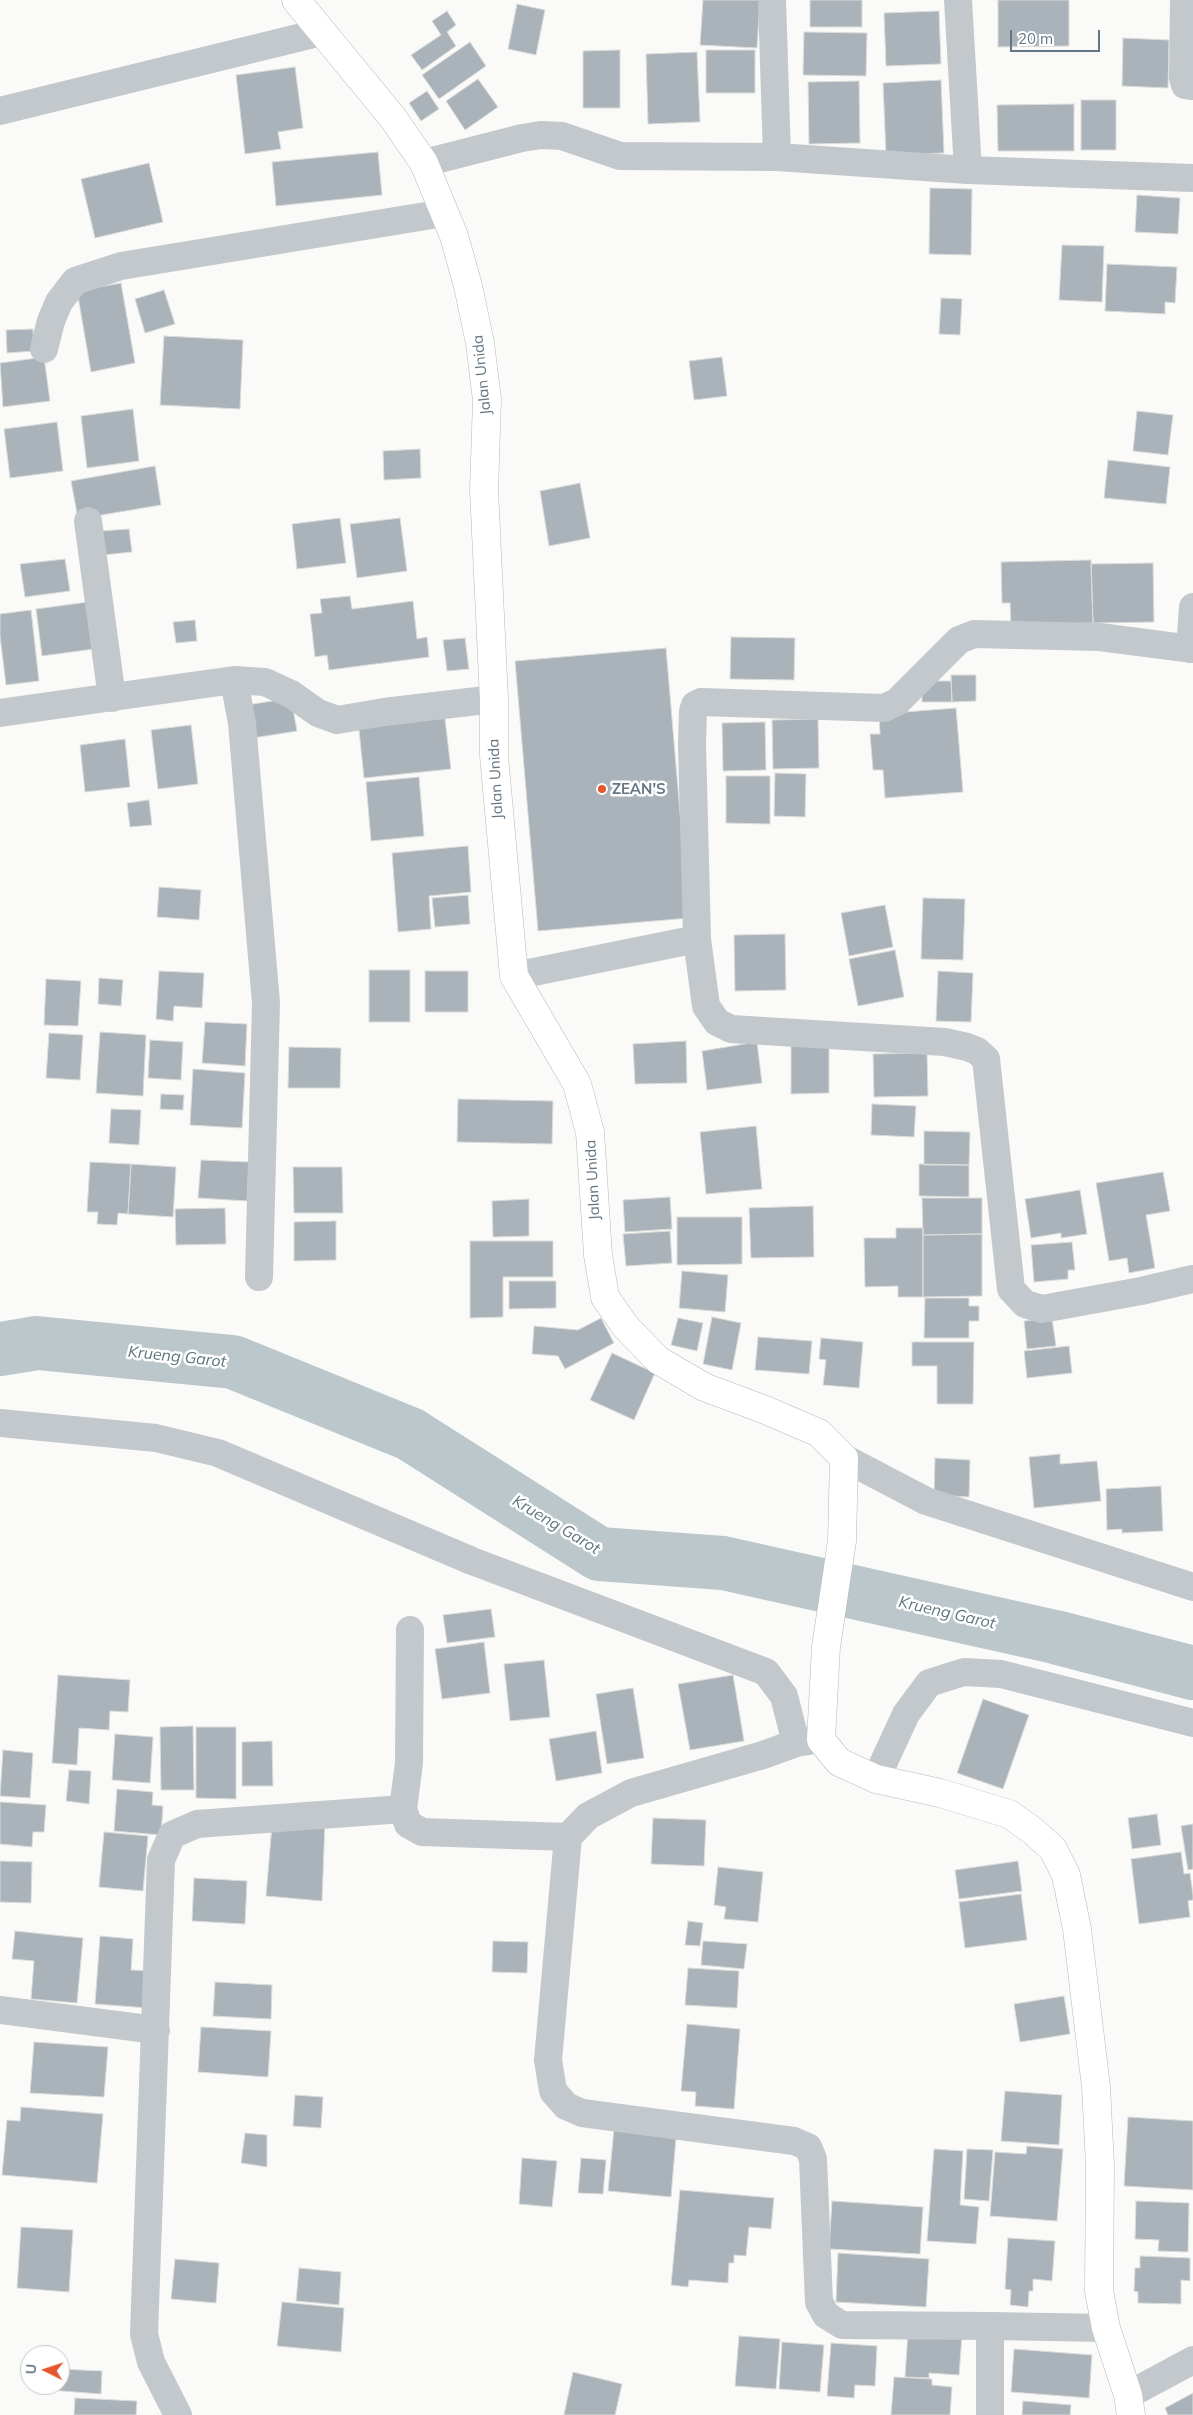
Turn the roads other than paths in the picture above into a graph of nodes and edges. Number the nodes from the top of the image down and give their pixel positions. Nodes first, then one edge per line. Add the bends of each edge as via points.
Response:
1 (296, 0) edge
2 (772, 0) edge
3 (958, 0) edge
4 (1184, 0) edge
5 (322, 32) junction
6 (1193, 86) edge
7 (0, 111) edge
8 (777, 157) junction
9 (424, 163) junction
10 (968, 170) junction
11 (1193, 178) edge
12 (444, 213) junction
13 (44, 349) dead end
14 (88, 521) dead end
15 (1193, 607) edge
16 (1191, 649) edge
17 (234, 680) junction
18 (112, 698) junction
19 (494, 699) junction
20 (0, 713) edge
21 (697, 938) junction
22 (514, 976) junction
23 (259, 1277) dead end
24 (1193, 1279) edge
25 (0, 1423) edge
26 (844, 1458) junction
27 (1193, 1586) edge
28 (410, 1630) dead end
29 (1193, 1723) edge
30 (809, 1741) junction
31 (876, 1779) junction
32 (403, 1809) junction
33 (568, 1837) junction
34 (0, 2010) edge
35 (156, 2030) junction
36 (990, 2326) junction
37 (1106, 2328) junction
38 (1193, 2360) edge
39 (1130, 2405) edge
40 (178, 2415) edge
41 (990, 2415) edge

1 - 5 street, Jalan Unida
2 - 8 street
3 - 10 street
4 - 6 street via 1183,78 1185,85
5 - 7 street
5 - 9 street, Jalan Unida via 393,118
8 - 9 street via 620,156 562,136 542,135
8 - 10 street
9 - 12 street, Jalan Unida
10 - 11 street
12 - 13 street via 121,266 75,281 59,302
12 - 19 street, Jalan Unida via 468,286 487,400 484,490
14 - 18 street
15 - 16 street
16 - 21 street via 1100,637 974,634 959,640 897,702 884,708 701,702 695,705 692,744
17 - 18 street
17 - 19 street via 266,682 318,713 337,720
17 - 23 street via 242,723 266,1003
18 - 20 street
19 - 22 street, Jalan Unida via 499,828
21 - 22 street
21 - 24 street via 706,1006 717,1022 731,1028 945,1042 972,1049 986,1059 1011,1289 1025,1304 1042,1309 1141,1292
22 - 26 street, Jalan Unida via 577,1084 590,1132 598,1256 605,1296 624,1326 658,1360 704,1387 819,1433
25 - 30 street via 156,1438 218,1453 472,1562 766,1672 784,1696
26 - 27 street via 926,1501
26 - 30 street via 842,1541
28 - 32 street via 409,1763
29 - 31 street via 1001,1674 964,1672 929,1682 906,1714
30 - 31 street via 839,1762
30 - 33 street via 631,1793 588,1816
31 - 37 street via 940,1793 1010,1814 1052,1849 1066,1875 1077,1929 1096,2087 1100,2166 1099,2290
32 - 33 street via 408,1824 422,1832
32 - 35 street via 197,1824 172,1835 161,1860
33 - 36 street via 548,2060 553,2091 559,2098 566,2106 582,2113 794,2141 808,2147 813,2159 819,2302 826,2315 842,2325
34 - 35 street
35 - 40 street via 144,2334 152,2362
36 - 37 street
36 - 41 street
37 - 39 street
38 - 39 street

